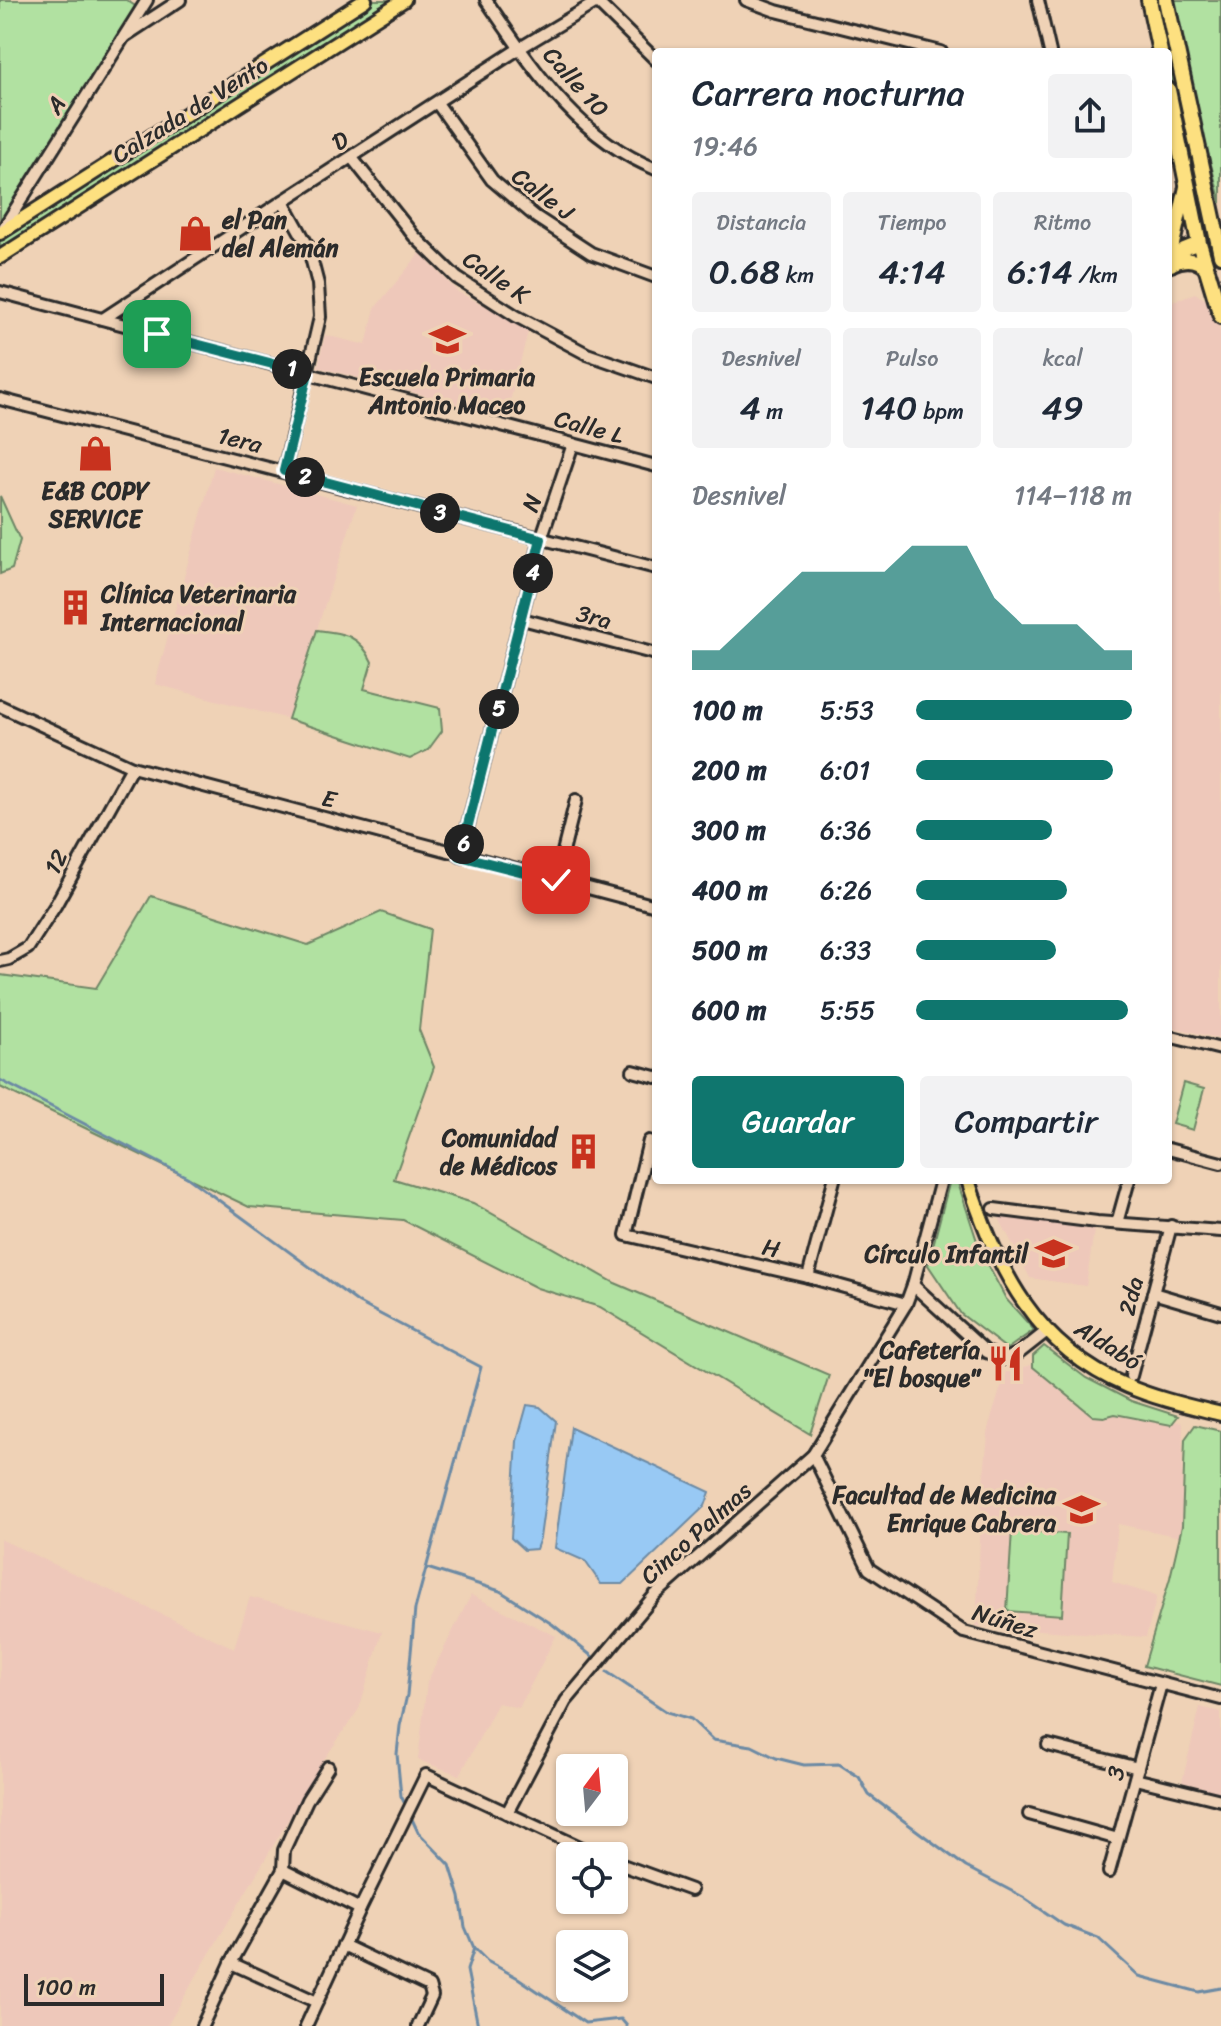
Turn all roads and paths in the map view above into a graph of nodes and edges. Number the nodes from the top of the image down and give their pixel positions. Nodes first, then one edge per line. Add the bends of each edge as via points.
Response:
1 (147, 0) edge
2 (180, 0) edge
3 (365, 0) edge
4 (404, 0) edge
5 (486, 0) edge
6 (746, 0) edge
7 (1038, 0) edge
8 (1149, 0) edge
9 (1166, 0) edge
10 (598, 1) edge
11 (120, 40) junction
12 (520, 48) junction
13 (925, 48) edge
14 (1049, 48) edge
15 (1159, 48) edge
16 (652, 56) edge
17 (437, 103) junction
18 (1172, 108) edge
19 (352, 158) junction
20 (652, 167) edge
21 (1188, 182) junction
22 (283, 201) junction
23 (0, 233) edge
24 (1172, 240) edge
25 (1199, 243) junction
26 (1172, 247) edge
27 (1219, 248) edge
28 (0, 257) edge
29 (1172, 263) edge
30 (1172, 266) edge
31 (1206, 269) junction
32 (652, 276) edge
33 (0, 292) edge
34 (1221, 316) edge
35 (103, 319) junction
36 (308, 373) junction
37 (652, 377) edge
38 (0, 399) edge
39 (573, 444) junction
40 (652, 465) edge
41 (284, 471) junction
42 (541, 539) junction
43 (652, 567) edge
44 (522, 619) junction
45 (652, 653) edge
46 (0, 706) edge
47 (132, 767) junction
48 (576, 800) dead end
49 (460, 856) junction
50 (556, 880) junction
51 (652, 905) edge
52 (0, 961) edge
53 (1172, 1037) edge
54 (1221, 1049) edge
55 (633, 1071) dead end
56 (652, 1076) edge
57 (649, 1141) dead end
58 (1172, 1150) edge
59 (1221, 1163) edge
60 (833, 1184) edge
61 (940, 1184) edge
62 (969, 1184) edge
63 (1128, 1184) edge
64 (994, 1209) dead end
65 (1117, 1223) junction
66 (1171, 1226) junction
67 (1221, 1231) edge
68 (808, 1277) junction
69 (913, 1285) junction
70 (1153, 1293) junction
71 (906, 1304) junction
72 (1221, 1313) edge
73 (1047, 1331) junction
74 (1131, 1376) dead end
75 (1221, 1414) edge
76 (813, 1455) junction
77 (1161, 1684) junction
78 (1221, 1699) edge
79 (1048, 1745) dead end
80 (328, 1767) dead end
81 (1137, 1774) junction
82 (1221, 1800) edge
83 (507, 1813) junction
84 (1029, 1814) dead end
85 (1118, 1839) junction
86 (569, 1842) edge
87 (628, 1867) edge
88 (283, 1870) junction
89 (1109, 1872) dead end
90 (691, 1890) dead end
91 (360, 1909) junction
92 (343, 1945) junction
93 (231, 1963) junction
94 (317, 2002) junction
95 (202, 2026) edge
96 (306, 2026) edge
97 (418, 2026) edge

1 - 11 street, A
2 - 11 street
3 - 23 main road, Calzada de Vento
4 - 28 main road, Calzada de Vento
5 - 12 street, Calle 10
6 - 13 street
7 - 14 street
8 - 15 highway
9 - 27 highway
10 - 12 street, D
10 - 16 street
11 - 23 street, A
12 - 17 street, D
12 - 20 street, Calle 10 via 583,124
17 - 19 street, D
17 - 32 street, Calle J via 492,180 536,217 591,253
18 - 21 highway
19 - 22 street, D
19 - 37 street, Calle K via 414,236 457,278 587,354
21 - 24 main road
21 - 25 highway
22 - 35 street, D
22 - 36 street via 308,246 318,284 320,317
25 - 26 main road
25 - 27 highway
25 - 29 main road via 1184,249
25 - 31 highway
30 - 31 main road via 1189,260
31 - 34 highway
33 - 35 street, Calle L
35 - 36 street, Calle L
36 - 39 street, Calle L
36 - 41 street
38 - 41 street, 1era
39 - 40 street, Calle L
39 - 42 street, N
41 - 42 street, 1era
42 - 43 street, 1era
42 - 44 street, N
44 - 45 street, 3ra
44 - 49 street, N
46 - 47 street, E
47 - 49 street, E
47 - 52 street, 12 via 28,948
48 - 50 street
49 - 50 street, E
50 - 51 street, E
53 - 54 street
55 - 56 street
57 - 68 street, H via 626,1235
58 - 59 street
60 - 68 street
61 - 69 street, Cinco Palmas
62 - 73 main road, Aldabó via 1004,1274
63 - 65 street
64 - 65 street
65 - 66 street
66 - 67 street
66 - 70 street, 2da
68 - 71 street, H
69 - 71 street, Cinco Palmas
69 - 73 street via 986,1352 1005,1359
70 - 72 street
70 - 74 street, 2da
71 - 76 street, Cinco Palmas
73 - 75 main road, Aldabó via 1079,1359 1127,1386
76 - 77 street, Núñez via 869,1569 964,1632
76 - 83 street, Cinco Palmas via 655,1595 566,1701
77 - 78 street, Núñez
77 - 81 street, 3
79 - 81 street
80 - 88 street via 284,1850
81 - 82 street
81 - 85 street, 3
83 - 86 street
83 - 91 street via 426,1775
84 - 85 street
85 - 89 street, 3
87 - 90 street
88 - 91 street
88 - 93 street
91 - 92 street
92 - 94 street
92 - 97 street via 429,1986 432,1996
93 - 94 street
93 - 95 street
94 - 96 street

